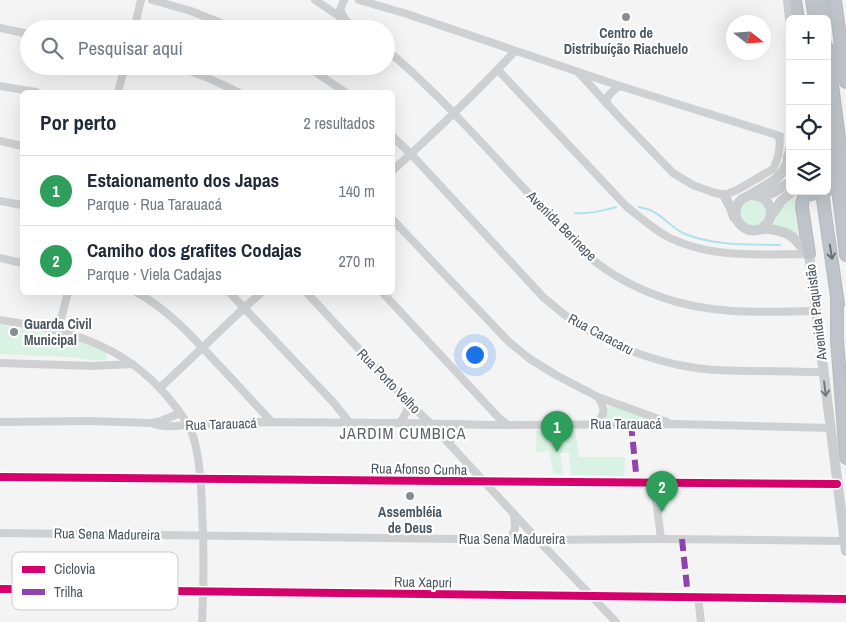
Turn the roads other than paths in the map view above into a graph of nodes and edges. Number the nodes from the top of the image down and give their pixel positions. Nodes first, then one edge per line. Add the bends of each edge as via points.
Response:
1 (141, 0) edge
2 (152, 0) edge
3 (315, 0) edge
4 (344, 0) edge
5 (358, 0) edge
6 (788, 0) edge
7 (795, 0) edge
8 (812, 0) edge
9 (821, 0) edge
10 (835, 0) edge
11 (790, 15) edge
12 (797, 15) edge
13 (814, 15) edge
14 (823, 15) edge
15 (136, 20) edge
16 (214, 20) edge
17 (345, 20) joint
18 (0, 28) edge
19 (20, 32) edge
20 (515, 51) junction
21 (395, 57) edge
22 (828, 60) edge
23 (498, 70) junction
24 (578, 72) junction
25 (122, 75) edge
26 (201, 75) edge
27 (320, 75) edge
28 (846, 82) edge
29 (0, 86) edge
30 (620, 86) junction
31 (24, 90) edge
32 (118, 90) edge
33 (234, 90) edge
34 (342, 90) edge
35 (606, 103) junction
36 (454, 113) junction
37 (831, 127) edge
38 (395, 139) edge
39 (0, 142) edge
40 (20, 146) edge
41 (836, 146) junction
42 (411, 154) junction
43 (846, 164) edge
44 (786, 165) edge
45 (831, 166) edge
46 (395, 168) edge
47 (846, 170) edge
48 (831, 173) edge
49 (846, 182) edge
50 (786, 184) edge
51 (831, 184) edge
52 (846, 189) edge
53 (831, 190) edge
54 (724, 195) junction
55 (789, 195) edge
56 (806, 195) edge
57 (823, 195) edge
58 (756, 196) junction
59 (0, 200) edge
60 (20, 205) edge
61 (771, 216) junction
62 (738, 221) junction
63 (395, 222) edge
64 (762, 228) junction
65 (809, 254) junction
66 (846, 255) edge
67 (0, 258) edge
68 (20, 262) edge
69 (67, 295) edge
70 (141, 295) edge
71 (232, 295) edge
72 (259, 295) edge
73 (309, 295) edge
74 (385, 295) edge
75 (838, 297) junction
76 (244, 308) junction
77 (815, 311) junction
78 (0, 320) edge
79 (58, 331) junction
80 (203, 348) junction
81 (846, 362) edge
82 (0, 363) edge
83 (132, 364) junction
84 (823, 372) junction
85 (160, 388) junction
86 (598, 397) junction
87 (333, 402) junction
88 (408, 402) junction
89 (258, 406) junction
90 (491, 409) junction
91 (180, 413) junction
92 (0, 422) edge
93 (258, 422) junction
94 (272, 422) junction
95 (331, 422) junction
96 (152, 423) junction
97 (350, 423) junction
98 (400, 423) junction
99 (188, 424) junction
100 (431, 424) junction
101 (460, 424) junction
102 (674, 424) junction
103 (494, 425) junction
104 (508, 425) junction
105 (592, 425) junction
106 (830, 428) junction
107 (450, 444) junction
108 (846, 458) edge
109 (0, 477) edge
110 (200, 478) junction
111 (485, 482) junction
112 (654, 482) junction
113 (837, 484) junction
114 (514, 514) junction
115 (0, 533) edge
116 (203, 535) junction
117 (661, 539) junction
118 (510, 540) junction
119 (538, 540) junction
120 (845, 546) edge
121 (178, 592) edge
122 (204, 592) junction
123 (592, 597) junction
124 (698, 597) junction
125 (846, 599) edge
126 (202, 622) edge
127 (616, 622) edge
128 (701, 622) edge

1 - 15 street
2 - 16 street
3 - 17 street
4 - 17 street via 340,10
5 - 20 street
6 - 11 main road
7 - 12 highway
8 - 13 highway
9 - 14 highway
10 - 28 highway
18 - 19 street
20 - 23 street
20 - 24 street
21 - 36 street, Avenida Berinepe
22 - 41 highway
23 - 36 street
23 - 65 street via 626,206 670,238 712,251
24 - 30 street
24 - 35 street
25 - 32 street
26 - 33 street
27 - 34 street
29 - 31 street
30 - 35 street via 611,92
30 - 54 street via 779,136 779,150 773,169
35 - 54 street via 673,173 693,185
36 - 42 street
36 - 77 street, Avenida Berinepe via 584,252 624,280 661,298 706,308 733,312
37 - 41 highway
38 - 42 street, Rua Caracaru
39 - 40 street
41 - 52 highway, bridge
41 - 66 highway, bridge
42 - 46 street
42 - 84 street, Rua Caracaru via 544,298 610,342 690,368
43 - 45 highway
44 - 58 main road via 777,178 754,192
47 - 48 main road
49 - 51 main road
50 - 58 main road via 774,192
52 - 53 highway
54 - 62 main road
55 - 61 main road
56 - 65 highway via 802,206
57 -> 75 highway, bridge
58 - 61 main road via 768,202
58 - 62 main road via 745,197 739,203 736,210
59 - 60 street
61 - 64 main road
62 - 64 main road, Avenida Paquistão via 748,230
63 - 86 street via 508,341 530,359
64 - 65 main road, Avenida Paquistão via 785,232
65 - 77 main road, Avenida Paquistão
67 - 68 street
69 - 79 street
70 - 80 street via 172,317
71 - 76 street
72 - 76 street
73 - 88 street, Rua Porto Velho
74 - 90 street
75 - 81 highway
75 - 108 highway via 836,340
76 - 80 street
76 - 87 street
77 - 84 main road, Avenida Paquistão
78 - 79 street
79 - 83 street via 94,342
80 - 85 street
80 - 89 street
82 - 83 street
83 - 85 street
84 -> 106 main road, Avenida Paquistão
85 - 91 street
86 - 102 street
86 - 105 street via 603,416
87 - 95 street
87 - 97 street
88 - 98 street
88 - 100 street, Rua Porto Velho
89 - 93 street
89 - 94 street
90 - 103 street
90 - 104 street
91 - 96 street, Rua Tarauacá
91 - 99 street
92 - 96 street, Rua Tarauacá
93 - 94 street, Rua Tarauacá
93 - 99 street, Rua Tarauacá
94 - 95 street, Rua Tarauacá
95 - 97 street, Rua Tarauacá
96 - 99 street, Rua Tarauacá via 158,426
97 - 98 street, Rua Tarauacá
98 - 100 street, Rua Tarauacá
99 - 110 street via 196,447
100 - 101 street, Rua Tarauacá
100 - 107 street, Rua Porto Velho
101 - 103 street, Rua Tarauacá
101 - 107 street via 452,432
102 - 105 street, Rua Tarauacá
102 - 106 street, Rua Tarauacá
103 - 104 street, Rua Tarauacá
104 - 105 street, Rua Tarauacá
106 - 113 main road, Avenida Paquistão
107 - 111 street, Rua Porto Velho
109 - 110 street, Rua Afonso Cunha
110 - 111 street, Rua Afonso Cunha
110 - 116 street
111 - 112 street, Rua Afonso Cunha
111 - 114 street, Rua Porto Velho
112 - 113 street, Rua Afonso Cunha
112 - 117 street
113 - 120 main road, Avenida Paquistão
114 - 118 street via 515,528
114 - 119 street, Rua Porto Velho
115 - 116 street, Rua Sena Madureira
116 - 118 street, Rua Sena Madureira
116 - 122 street
117 - 119 street, Rua Sena Madureira
117 - 120 street, Rua Sena Madureira
118 - 119 street, Rua Sena Madureira
119 - 123 street, Rua Porto Velho
121 - 122 street, Rua Xapuri
122 - 123 street, Rua Xapuri
122 - 126 street
123 - 124 street, Rua Xapuri
123 - 127 street, Rua Porto Velho
124 - 125 street, Rua Xapuri
124 - 128 street

